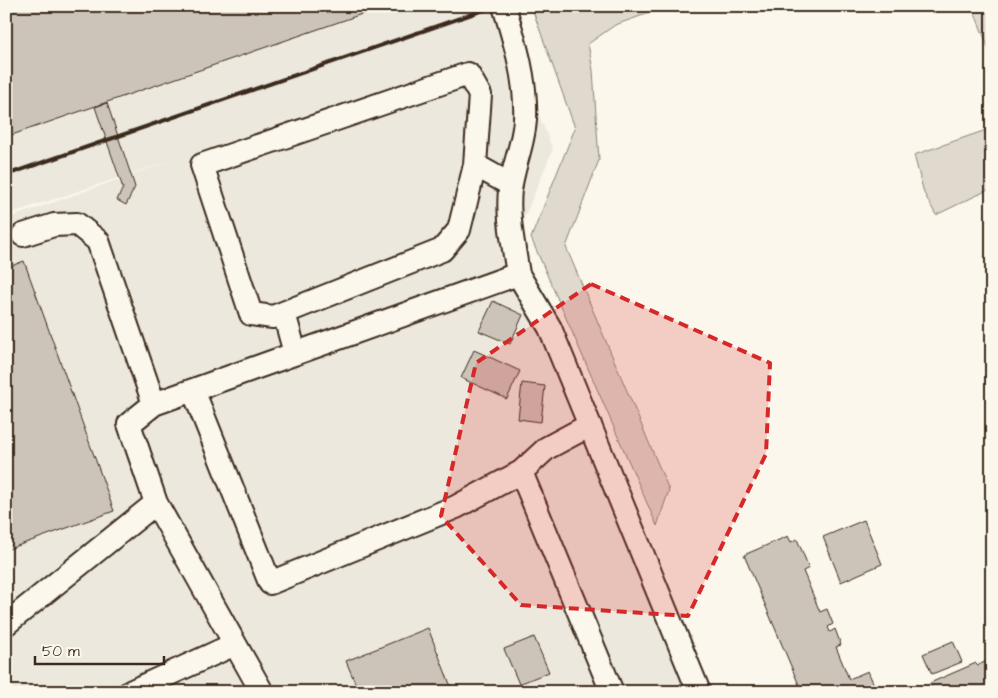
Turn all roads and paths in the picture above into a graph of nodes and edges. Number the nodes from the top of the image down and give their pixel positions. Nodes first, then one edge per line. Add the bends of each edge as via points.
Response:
1 (504, 6) edge
2 (474, 165) junction
3 (511, 185) junction
4 (13, 238) edge
5 (518, 274) junction
6 (284, 312) junction
7 (296, 353) junction
8 (193, 390) junction
9 (154, 404) junction
10 (590, 425) junction
11 (521, 472) junction
12 (156, 503) junction
13 (6, 624) edge
14 (235, 644) junction
15 (130, 692) edge
16 (262, 692) edge
17 (612, 692) edge
18 (699, 692) edge

1 - 3 street via 518,54 524,93 525,119
2 - 3 street
2 - 6 street via 458,230 442,250
2 - 6 street via 480,95 468,74 202,165 251,314 273,317
3 - 5 street via 511,227
4 - 9 street via 54,225 77,224 98,241
5 - 7 street
5 - 10 street via 550,328
6 - 7 street
7 - 8 street
8 - 9 street
8 - 11 street via 270,583 456,506
9 - 12 street via 129,424
10 - 11 street via 547,448
10 - 18 street
11 - 17 street
12 - 13 street
12 - 14 street
14 - 15 street
14 - 16 street

